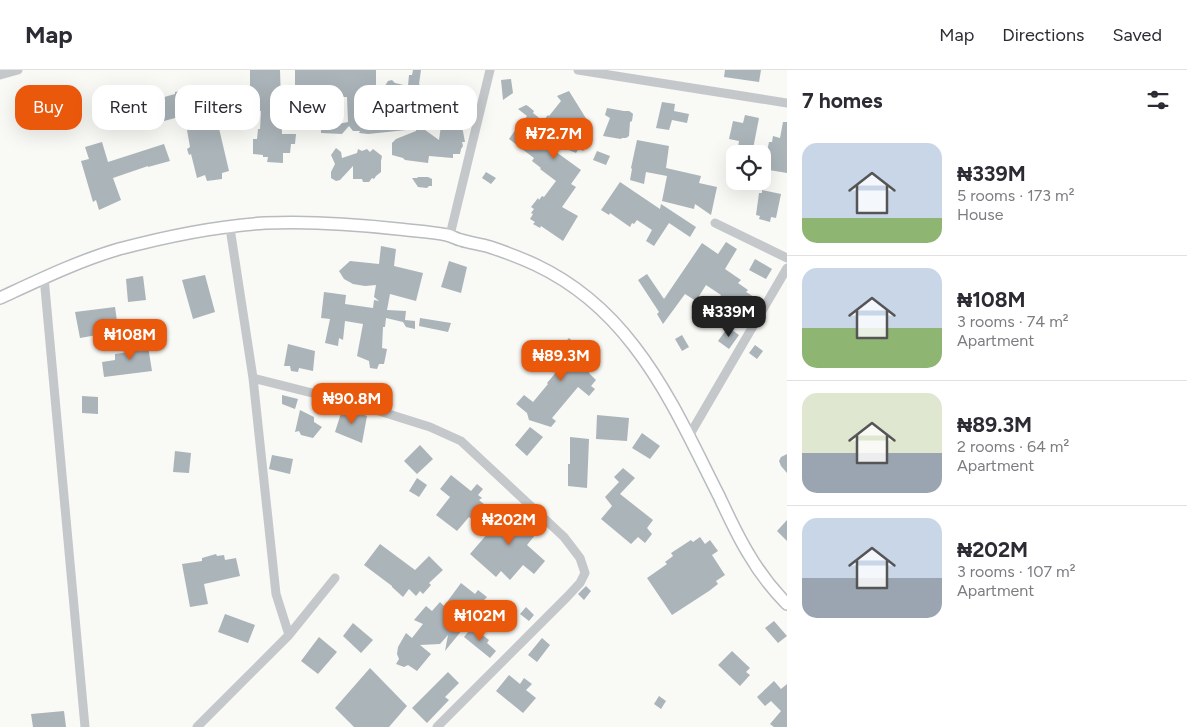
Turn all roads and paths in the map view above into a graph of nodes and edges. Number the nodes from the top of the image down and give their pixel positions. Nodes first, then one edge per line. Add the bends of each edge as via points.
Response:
1 (18, 70) edge
2 (490, 70) edge
3 (578, 70) edge
4 (0, 75) edge
5 (787, 103) edge
6 (715, 223) dead end
7 (230, 228) junction
8 (450, 235) junction
9 (787, 258) edge
10 (787, 268) edge
11 (44, 277) junction
12 (0, 298) edge
13 (253, 378) junction
14 (688, 436) junction
15 (335, 578) dead end
16 (787, 604) edge
17 (289, 635) junction
18 (85, 727) edge
19 (197, 727) edge
20 (437, 727) edge

1 - 4 street
2 - 8 street
3 - 5 street
6 - 9 street
7 - 8 main road via 281,223 341,224
7 - 11 main road via 127,247
7 - 13 street
8 - 14 main road via 538,266 597,306 623,332 646,363
10 - 14 street
11 - 12 main road
11 - 18 street
13 - 17 street via 276,594
13 - 20 street via 378,411 430,427 461,441 564,537 580,558 585,573 580,583
14 - 16 main road via 747,552
15 - 17 street
17 - 19 street

